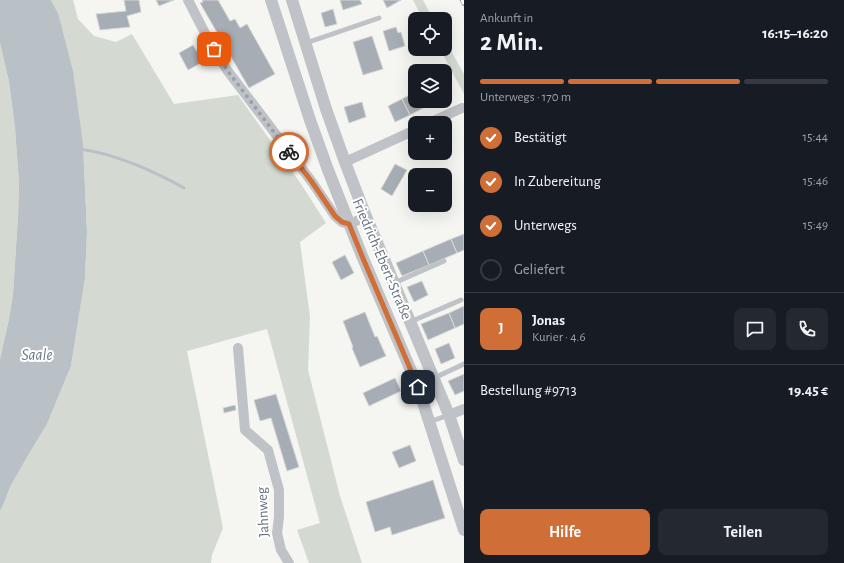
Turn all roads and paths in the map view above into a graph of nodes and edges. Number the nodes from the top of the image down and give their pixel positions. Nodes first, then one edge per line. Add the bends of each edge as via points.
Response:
1 (188, 0) edge
2 (271, 0) edge
3 (292, 0) edge
4 (379, 18) dead end
5 (306, 43) junction
6 (462, 108) dead end
7 (444, 116) edge
8 (408, 133) edge
9 (345, 162) junction
10 (366, 217) junction
11 (349, 224) junction
12 (444, 261) dead end
13 (394, 283) junction
14 (461, 300) dead end
15 (410, 322) junction
16 (238, 348) dead end
17 (464, 364) edge
18 (434, 378) junction
19 (464, 410) edge
20 (449, 415) junction
21 (430, 422) junction
22 (464, 460) edge
23 (464, 530) edge
24 (289, 563) edge

1 - 11 street via 227,70 335,216
2 - 11 street, Friedrich-Ebert-Straße via 310,120
3 - 5 street, Friedrich-Ebert-Straße
4 - 5 lane
5 - 9 street, Friedrich-Ebert-Straße
6 - 7 street
8 - 9 street
9 - 10 street, Friedrich-Ebert-Straße
10 - 11 street
10 - 13 street, Friedrich-Ebert-Straße
11 - 21 street, Friedrich-Ebert-Straße via 418,387
12 - 13 lane
13 - 15 street, Friedrich-Ebert-Straße
14 - 15 lane
15 - 18 street, Friedrich-Ebert-Straße
16 - 24 street, Jahnweg via 245,430 268,450 279,490 277,533 281,550
17 - 18 lane
18 - 20 street, Friedrich-Ebert-Straße
19 - 20 street
20 - 21 lane
20 - 22 street, Friedrich-Ebert-Straße
21 - 23 street, Friedrich-Ebert-Straße

